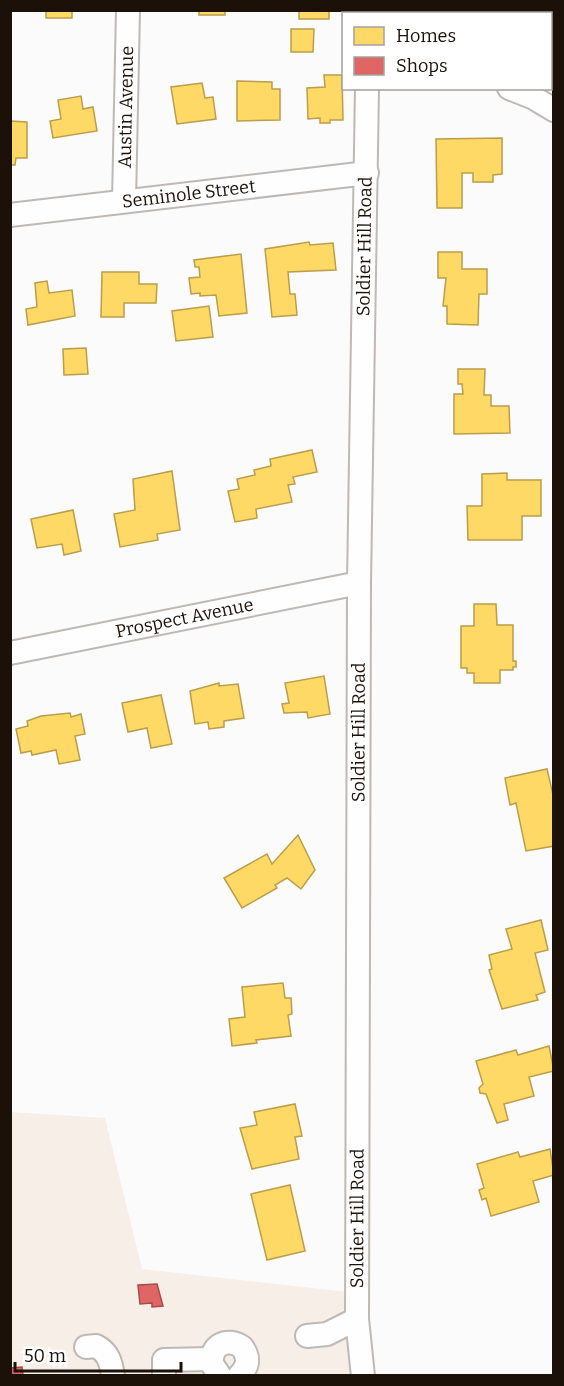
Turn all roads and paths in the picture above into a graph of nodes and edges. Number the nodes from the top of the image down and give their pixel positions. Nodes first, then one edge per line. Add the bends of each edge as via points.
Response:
1 (128, 10) edge
2 (367, 90) edge
3 (514, 90) edge
4 (554, 110) edge
5 (366, 173) junction
6 (124, 201) junction
7 (10, 215) edge
8 (359, 583) junction
9 (10, 653) edge
10 (357, 1319) junction
11 (306, 1336) dead end
12 (86, 1347) dead end
13 (216, 1367) edge
14 (112, 1376) edge
15 (164, 1376) edge
16 (238, 1376) edge
17 (363, 1376) edge

1 - 6 street, Austin Avenue
2 - 5 street, Soldier Hill Road
3 - 4 street
5 - 6 street, Seminole Street
5 - 8 street, Soldier Hill Road
6 - 7 street, Seminole Street
8 - 9 street, Prospect Avenue
8 - 10 street, Soldier Hill Road
10 - 11 street via 327,1334
10 - 17 street, Soldier Hill Road
12 - 14 street via 96,1346 104,1351
13 - 15 street via 164,1360
13 - 16 street via 220,1345 237,1344 247,1359

